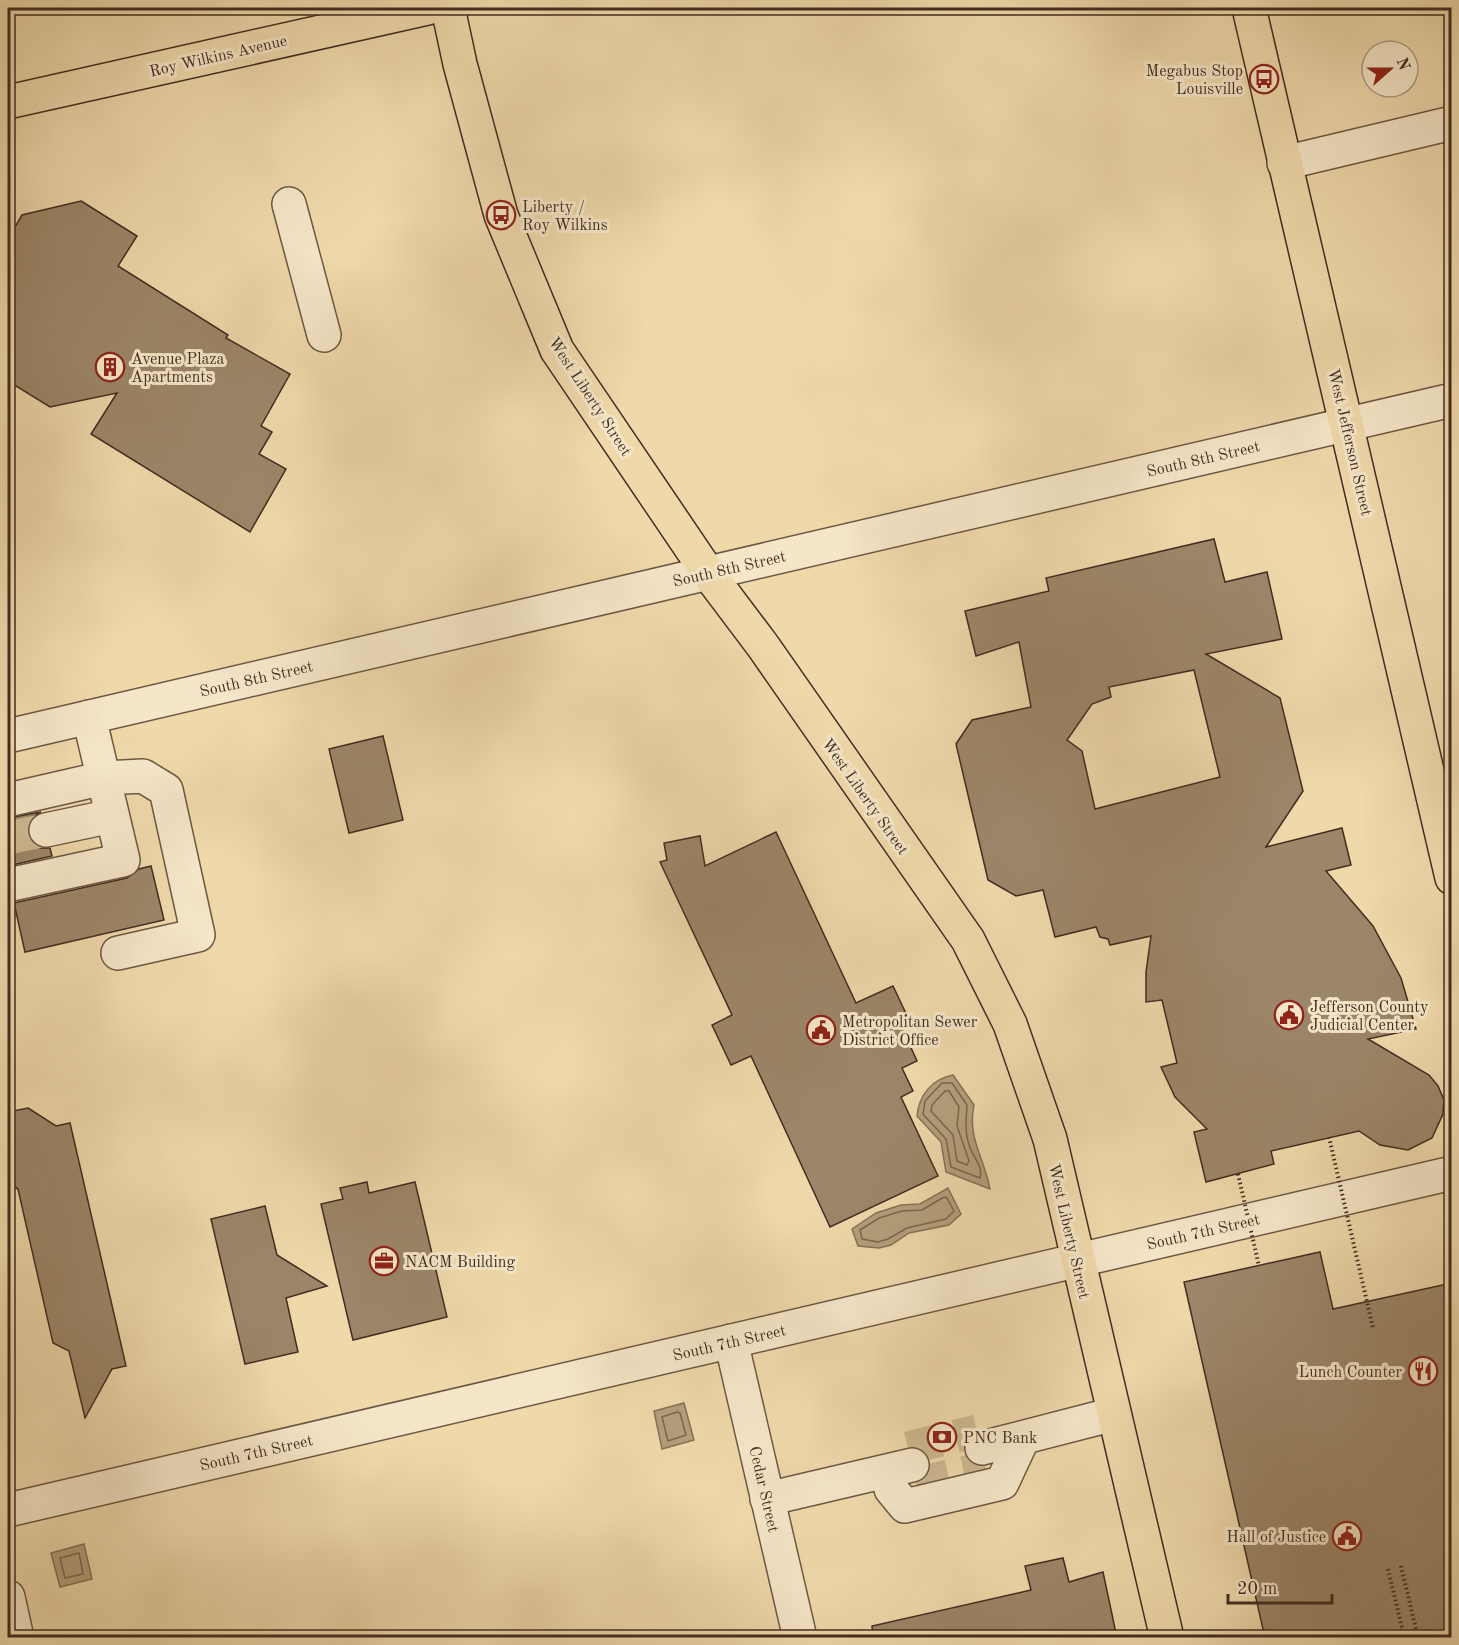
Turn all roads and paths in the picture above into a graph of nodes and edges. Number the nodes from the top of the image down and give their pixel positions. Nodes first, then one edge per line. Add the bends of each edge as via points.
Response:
1 (428, 8) edge
2 (448, 8) edge
3 (1248, 8) edge
4 (8, 102) edge
5 (1452, 123) edge
6 (1284, 163) junction
7 (289, 204) dead end
8 (324, 335) dead end
9 (1452, 400) edge
10 (1347, 424) junction
11 (708, 573) junction
12 (89, 717) junction
13 (8, 736) edge
14 (104, 778) junction
15 (8, 800) edge
16 (112, 816) junction
17 (1445, 818) edge
18 (46, 830) tunnel mouth
19 (1452, 878) edge
20 (8, 885) edge
21 (118, 953) dead end
22 (1329, 1137) dead end
23 (1452, 1173) edge
24 (1238, 1174) dead end
25 (1078, 1260) junction
26 (1259, 1266) dead end
27 (1373, 1328) dead end
28 (731, 1341) junction
29 (1114, 1414) junction
30 (1023, 1438) junction
31 (982, 1449) tunnel mouth
32 (767, 1499) junction
33 (8, 1510) edge
34 (1388, 1569) dead end
35 (1388, 1577) dead end
36 (8, 1597) edge
37 (1415, 1617) dead end
38 (1416, 1629) dead end
39 (17, 1638) edge
40 (800, 1638) edge
41 (1167, 1638) edge

1 - 4 main road, Roy Wilkins Avenue
2 - 11 main road, West Liberty Street via 501,215 557,350
3 - 6 main road, West Jefferson Street
5 - 6 street
6 - 10 main road, West Jefferson Street
7 - 8 street
9 - 10 street, South 8th Street
10 - 11 street, South 8th Street
10 - 17 main road, West Jefferson Street
11 - 12 street, South 8th Street
11 - 25 main road, West Liberty Street via 968,940 1010,1024 1050,1139
12 - 13 street, South 8th Street
12 - 14 street
14 - 15 street
14 - 16 street
14 - 21 street via 143,776 165,790 198,934
16 - 18 street
16 - 20 street via 123,860
17 - 19 main road, West Jefferson Street
22 - 27 path, bridge
23 - 25 street, South 7th Street
24 - 26 path, bridge
25 - 28 street, South 7th Street
25 - 29 main road, West Liberty Street
28 - 32 street, Cedar Street
28 - 33 street, South 7th Street
29 - 30 street
29 - 41 main road, West Liberty Street
30 - 31 street
30 - 32 street via 1002,1483 906,1506 900,1472
32 - 40 street, Cedar Street
34 - 35 path via 1402,1632
36 - 39 street
37 - 38 path via 1402,1565

